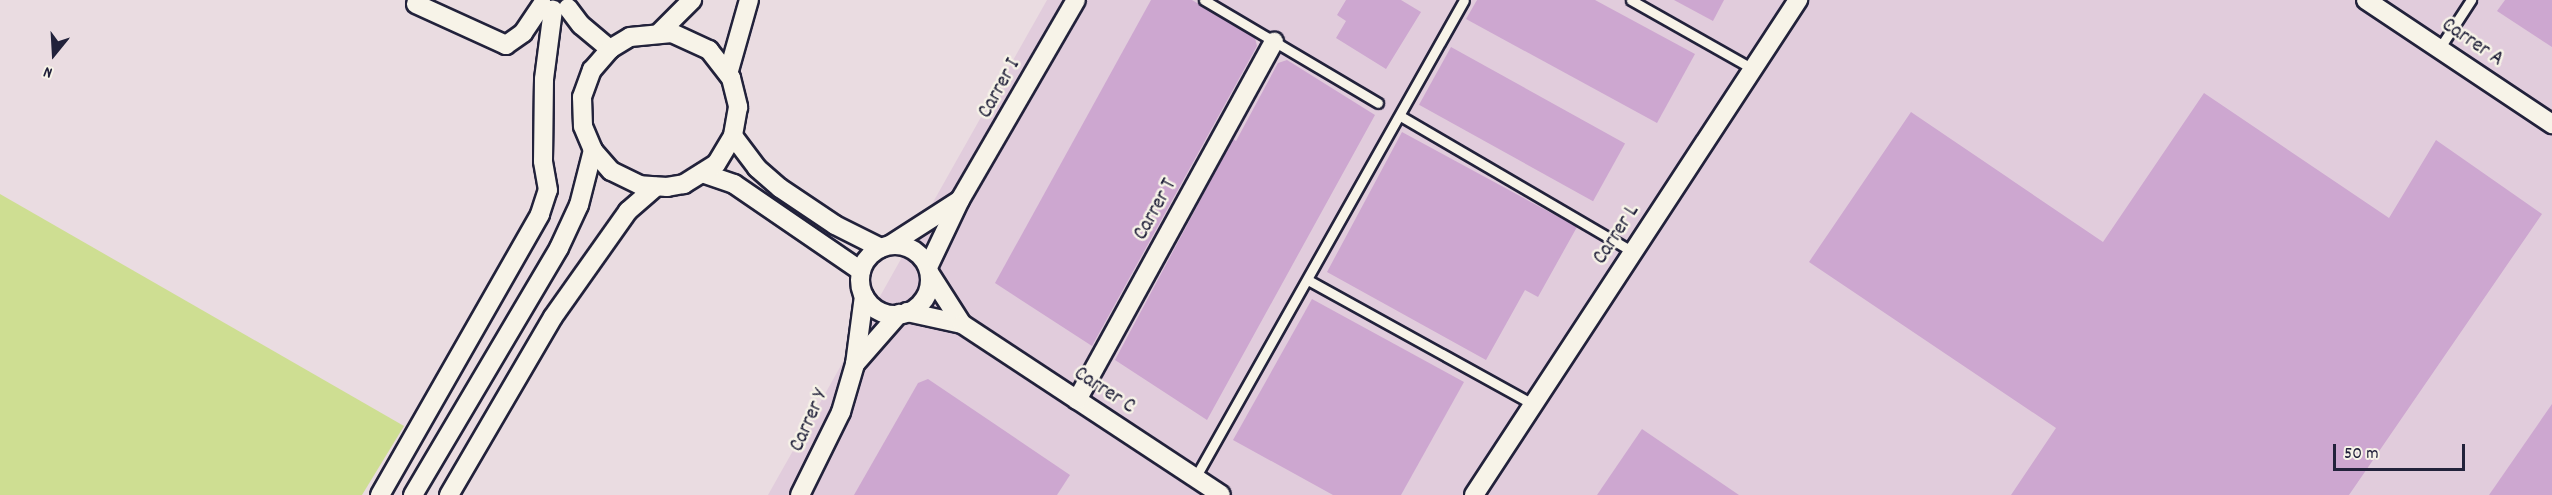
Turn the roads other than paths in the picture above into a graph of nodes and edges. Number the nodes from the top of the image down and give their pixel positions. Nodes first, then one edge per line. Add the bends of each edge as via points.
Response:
1 (692, 0) edge
2 (749, 0) edge
3 (1076, 0) edge
4 (1204, 0) edge
5 (1464, 0) edge
6 (1631, 0) edge
7 (1798, 0) edge
8 (2366, 0) edge
9 (2471, 0) edge
10 (416, 4) dead end
11 (555, 4) edge
12 (659, 33) junction
13 (1274, 42) junction
14 (2439, 48) junction
15 (610, 49) junction
16 (1753, 69) junction
17 (728, 74) junction
18 (1378, 103) dead end
19 (1402, 117) junction
20 (2552, 124) edge
21 (733, 136) junction
22 (592, 150) junction
23 (702, 173) junction
24 (656, 187) junction
25 (960, 200) junction
26 (885, 246) junction
27 (1633, 252) junction
28 (861, 271) junction
29 (929, 271) junction
30 (1308, 280) junction
31 (864, 296) junction
32 (903, 313) junction
33 (962, 324) junction
34 (855, 364) junction
35 (1077, 400) junction
36 (1533, 404) junction
37 (1195, 478) junction
38 (380, 495) edge
39 (413, 495) edge
40 (449, 495) edge
41 (800, 495) edge
42 (1221, 495) edge
43 (1474, 495) edge

1 - 12 street
2 - 17 street
3 - 25 street, Carrer I
4 - 13 lane
5 - 19 lane
6 - 16 lane
7 - 16 street, Carrer L
8 - 14 street, Carrer A
9 - 14 lane
10 - 11 street via 506,45
11 - 15 street
11 - 38 street via 544,79 543,161 548,190 540,214
12 - 15 street via 630,37
12 - 17 street via 686,36 709,50
13 - 18 lane
13 - 35 street, Carrer T
14 - 20 street, Carrer A
15 - 22 street via 592,70 582,97 583,126
16 - 27 street, Carrer L
17 - 21 street via 738,107
19 - 27 lane
19 - 30 lane
21 - 23 street via 716,164
21 - 26 street via 757,168 780,188 835,225
22 - 24 street via 611,171 639,185
22 - 39 street via 579,205 558,248
23 - 24 street via 684,184
23 - 28 street via 734,184
24 - 40 street via 628,211 553,317
25 - 26 street, Carrer I
25 - 29 street, Carrer I
26 - 28 street via 866,260
26 - 29 street via 910,248
27 - 36 street, Carrer L
28 - 31 street
29 - 32 street via 927,295
29 - 33 street, Carrer C
30 - 36 lane
30 - 37 lane
31 - 32 street via 879,310
31 - 34 street, Carrer Y
32 - 33 street, Carrer C
32 - 34 street, Carrer Y
33 - 35 street, Carrer C
34 - 41 street, Carrer Y via 841,412
35 - 37 street, Carrer C
36 - 43 street, Carrer L
37 - 42 street, Carrer C

